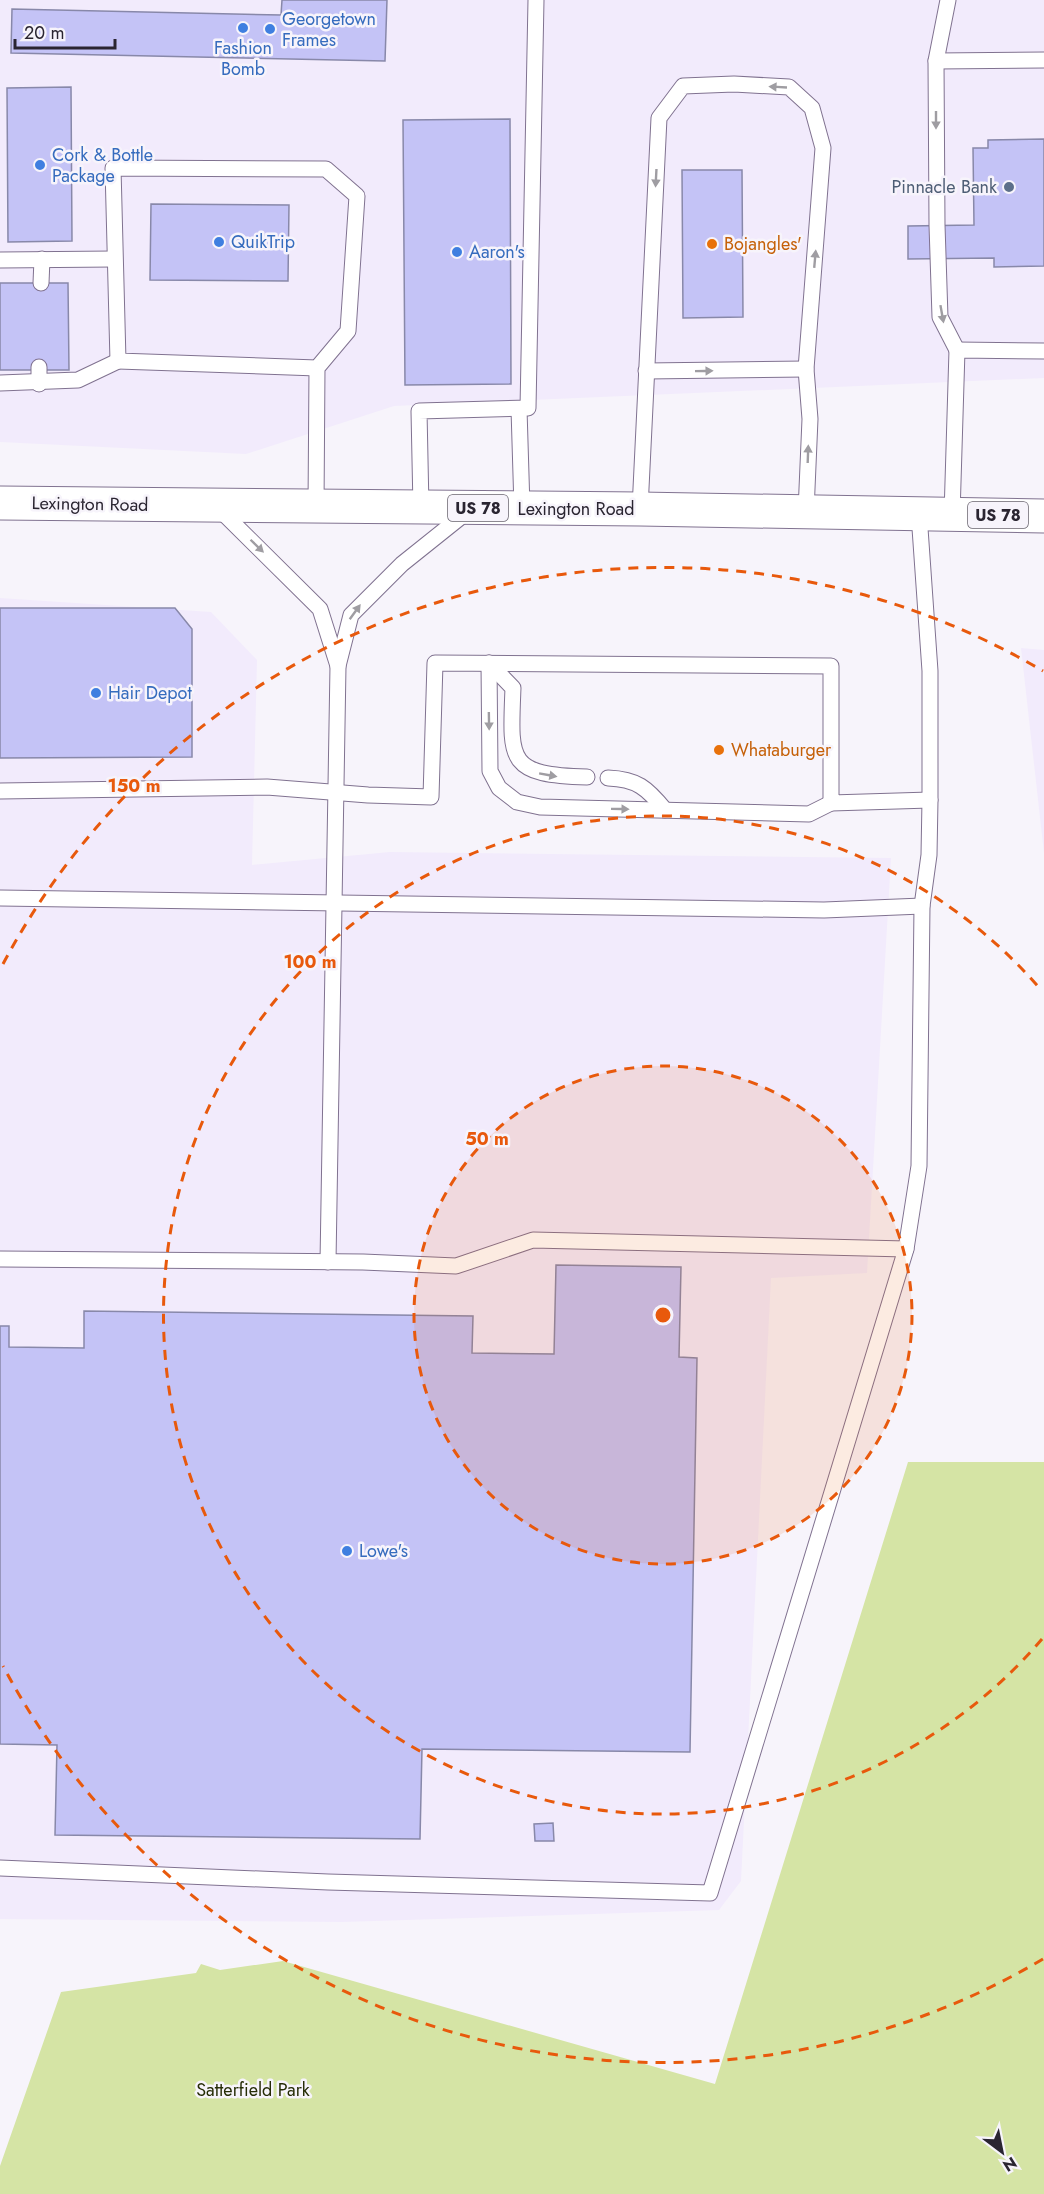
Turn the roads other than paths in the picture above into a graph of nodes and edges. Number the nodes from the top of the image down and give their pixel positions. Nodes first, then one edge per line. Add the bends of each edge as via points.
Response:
1 (536, 0) edge
2 (948, 0) edge
3 (1044, 60) edge
4 (936, 61) junction
5 (114, 259) junction
6 (0, 260) edge
7 (42, 260) junction
8 (41, 284) dead end
9 (957, 350) junction
10 (1044, 351) edge
11 (118, 361) junction
12 (39, 367) dead end
13 (317, 368) junction
14 (806, 369) junction
15 (646, 371) junction
16 (0, 383) edge
17 (39, 384) junction
18 (519, 409) junction
19 (0, 503) edge
20 (214, 505) junction
21 (316, 507) junction
22 (473, 507) junction
23 (421, 508) junction
24 (522, 508) junction
25 (640, 509) junction
26 (806, 512) junction
27 (920, 514) junction
28 (952, 515) junction
29 (1044, 516) edge
30 (489, 663) junction
31 (338, 666) junction
32 (587, 777) dead end
33 (608, 778) dead end
34 (0, 791) edge
35 (334, 793) junction
36 (930, 800) junction
37 (831, 803) junction
38 (665, 810) junction
39 (0, 898) edge
40 (334, 902) junction
41 (922, 906) junction
42 (906, 1249) junction
43 (0, 1259) edge
44 (328, 1262) junction
45 (0, 1868) edge

1 - 18 lane via 528,408
2 - 4 lane
3 - 4 lane
4 -> 9 lane via 940,317
5 - 7 lane
5 - 11 lane
5 - 13 lane via 113,168 326,169 357,196 348,331
6 - 7 lane
7 - 8 lane
9 - 10 lane
9 - 28 lane
11 - 13 lane
11 - 17 lane via 78,380
12 - 17 lane
13 - 21 lane
15 -> 14 lane
14 -> 15 lane via 824,148 812,108 789,87 734,84 683,86 659,118
26 -> 14 lane via 810,419
15 - 25 lane
16 - 17 lane
18 - 23 lane via 419,411
18 - 24 lane
19 - 20 highway, Lexington Road / US 78
20 - 21 highway, Lexington Road / US 78
20 -> 31 lane via 320,609
21 - 23 highway, Lexington Road / US 78
22 - 23 highway, Lexington Road / US 78
22 - 24 highway, Lexington Road / US 78
31 -> 22 lane via 351,615 402,564
24 - 25 highway, Lexington Road / US 78
25 - 26 highway, Lexington Road / US 78
26 - 27 highway, Lexington Road / US 78
27 - 28 highway, Lexington Road / US 78
27 - 36 lane via 930,671
28 - 29 highway, Lexington Road / US 78
30 -> 32 lane via 513,688 511,741 518,759 530,770 546,776
30 - 35 lane via 435,663 430,797
30 - 37 lane via 831,666
30 -> 38 lane via 490,771 499,788 517,802 540,807
31 - 35 lane
33 - 38 lane via 631,779
34 - 35 lane via 267,787
35 - 40 lane
36 - 37 lane
36 - 41 lane
37 - 38 lane via 809,814
39 - 40 lane
40 - 41 lane via 824,910
40 - 44 lane
41 - 42 lane via 919,1166
42 - 44 lane via 533,1240 456,1266
42 - 45 lane via 710,1893
43 - 44 lane

